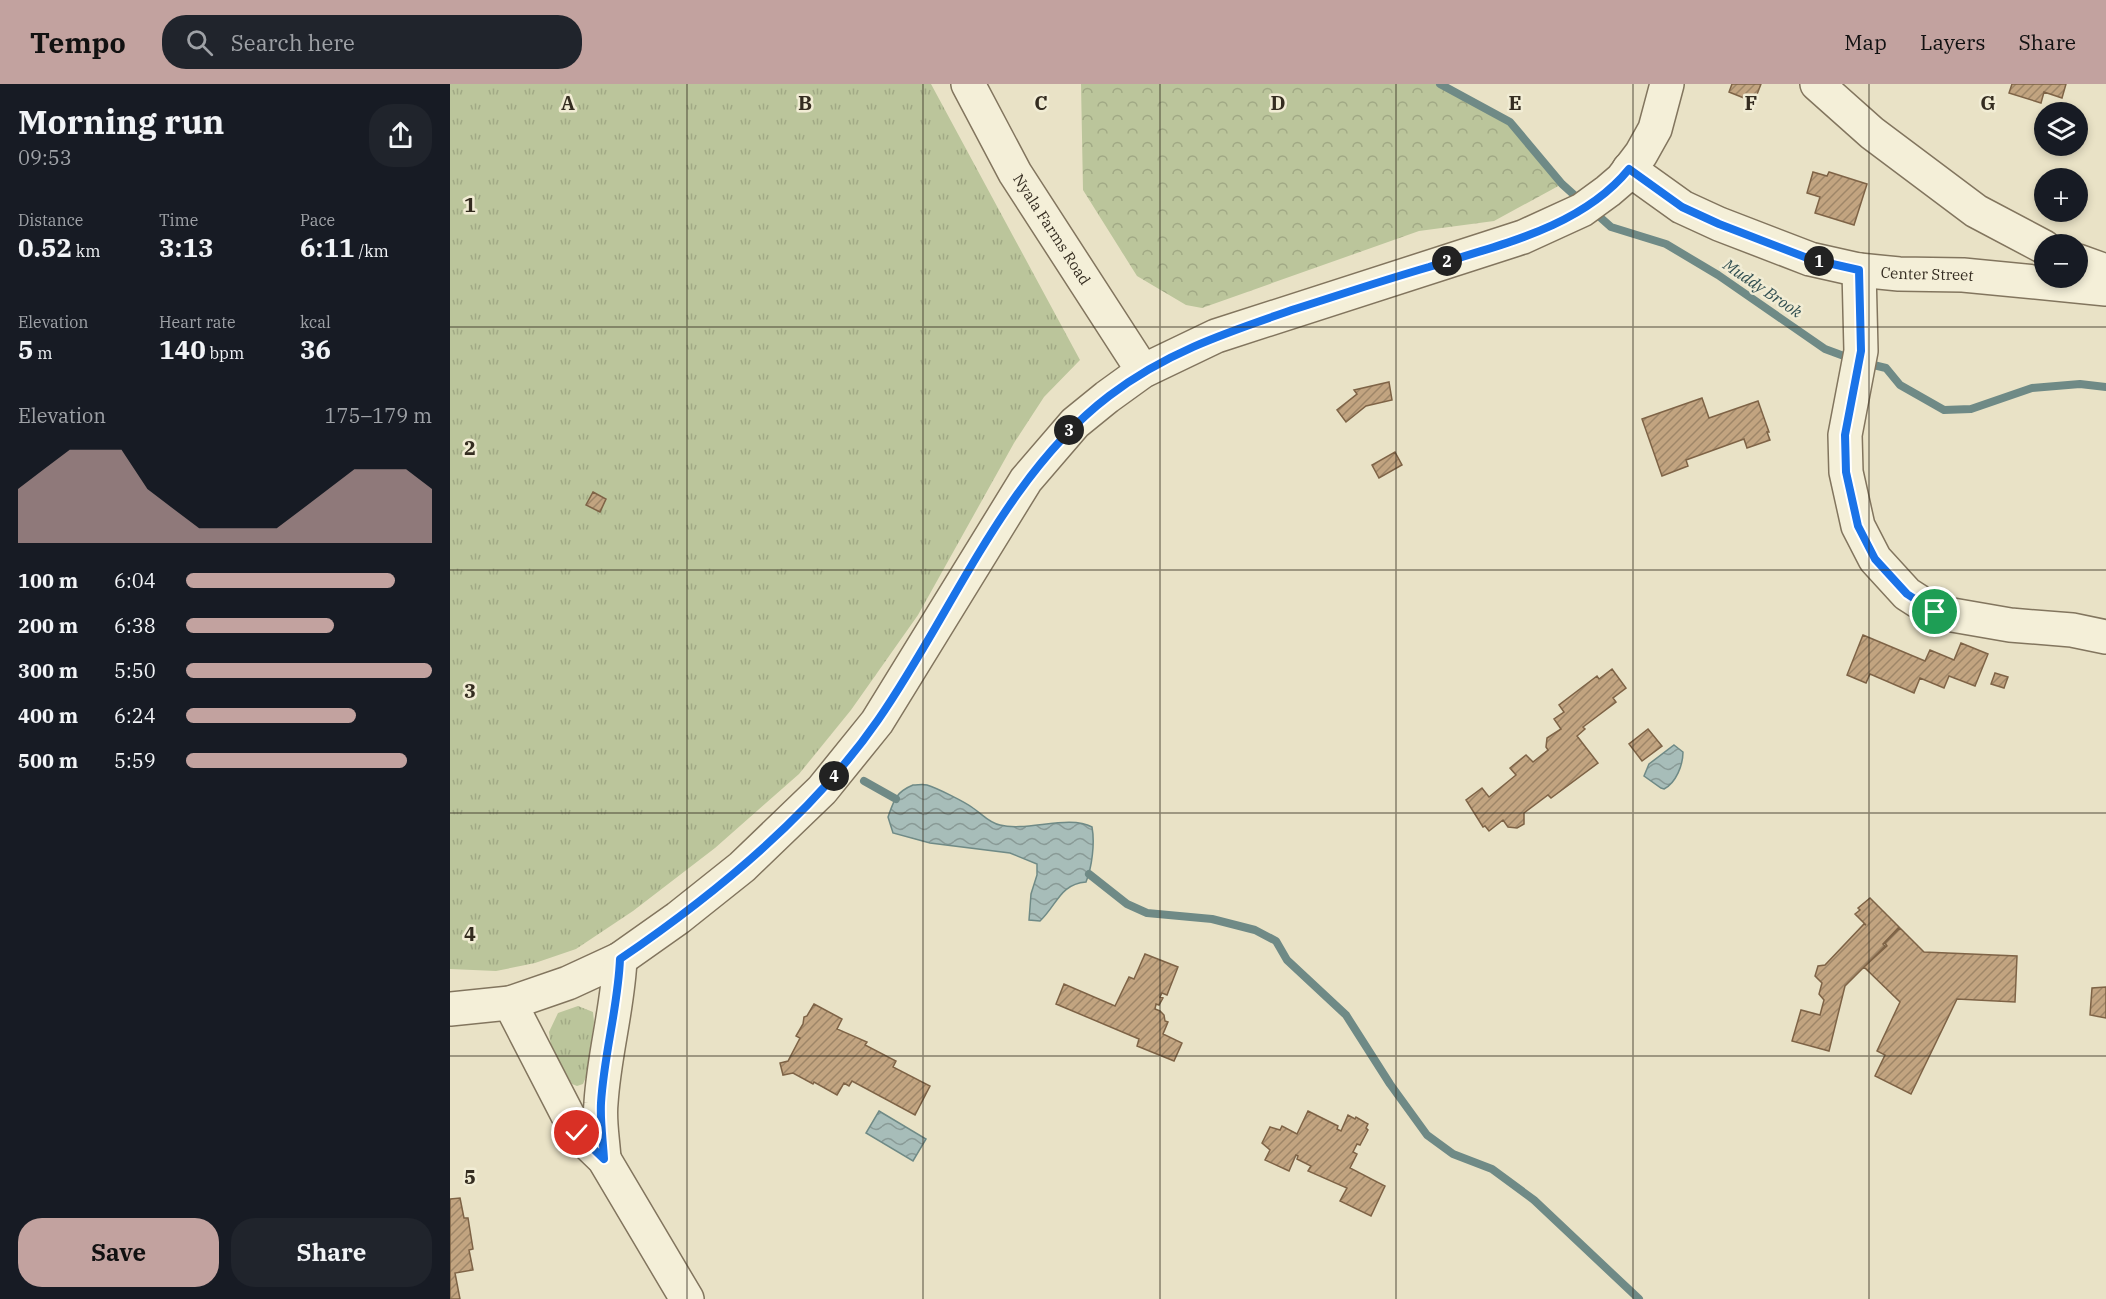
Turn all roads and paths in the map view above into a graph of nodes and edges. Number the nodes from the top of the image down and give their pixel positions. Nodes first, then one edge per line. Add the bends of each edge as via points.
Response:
1 (968, 84) edge
2 (1667, 84) edge
3 (1817, 84) edge
4 (1619, 180) junction
5 (2034, 242) edge
6 (2088, 265) edge
7 (1859, 270) junction
8 (2106, 271) edge
9 (2106, 289) edge
10 (1143, 371) junction
11 (2106, 637) edge
12 (620, 959) junction
13 (510, 1003) junction
14 (450, 1009) edge
15 (604, 1159) junction
16 (687, 1299) edge

1 - 10 street, Nyala Farms Road via 1015,173
2 - 4 street via 1654,129
3 - 5 street via 1872,133 1976,211
4 - 7 street, Center Street via 1810,259
4 - 10 street via 1581,210 1524,237 1216,336
6 - 8 street
7 - 9 street, Center Street
7 - 11 street via 1861,351 1845,435 1846,472 1858,526 1875,559 1907,594 1935,612
10 - 12 street via 1075,423 1026,480 877,722 822,790 742,867
12 - 13 street
12 - 15 street via 600,1105
13 - 14 street
13 - 15 street via 577,1133
15 - 16 street

